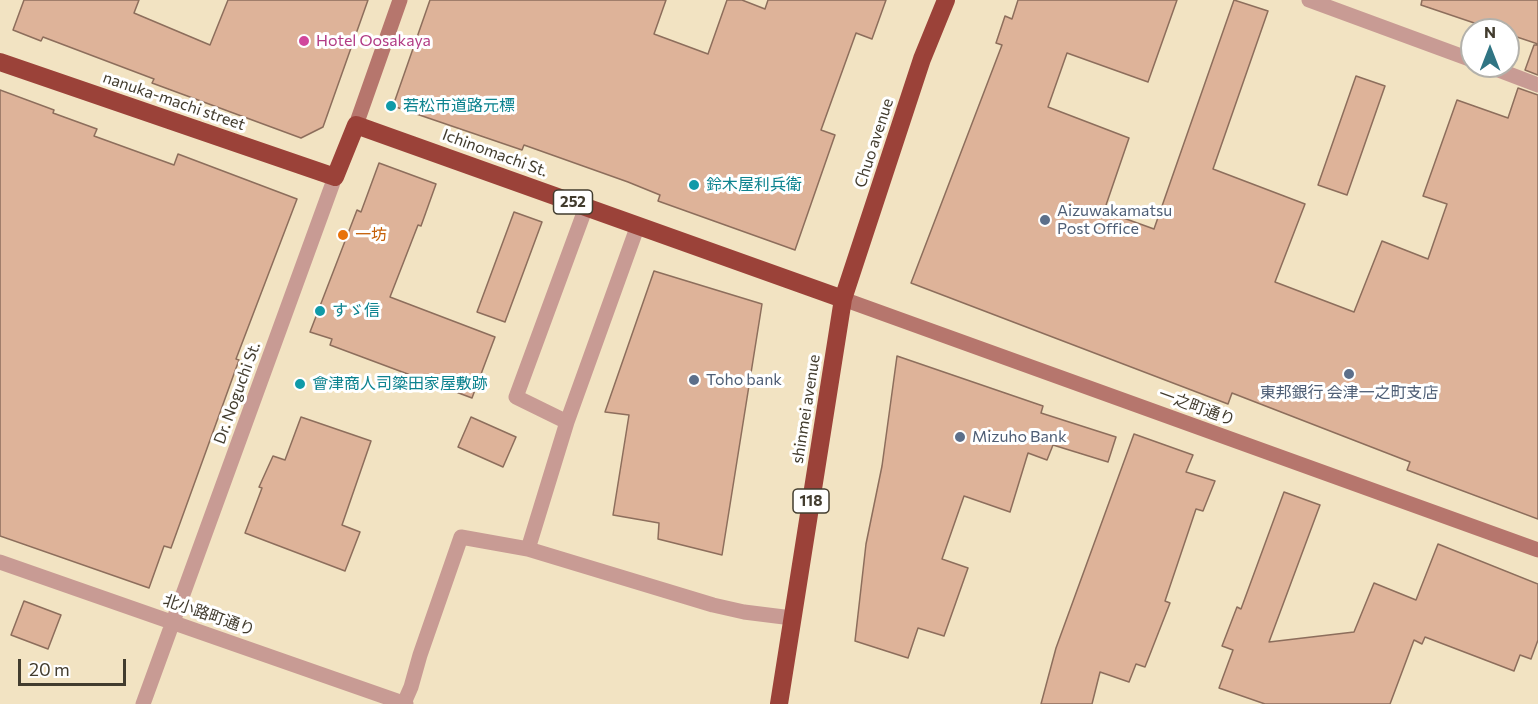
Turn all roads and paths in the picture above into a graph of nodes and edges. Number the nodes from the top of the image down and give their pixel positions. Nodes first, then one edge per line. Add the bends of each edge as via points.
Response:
1 (400, 0) edge
2 (946, 0) edge
3 (1309, 0) edge
4 (1460, 56) edge
5 (0, 62) edge
6 (1520, 78) edge
7 (1538, 84) edge
8 (356, 125) junction
9 (335, 177) junction
10 (586, 207) junction
11 (638, 225) junction
12 (843, 299) junction
13 (567, 422) junction
14 (528, 549) junction
15 (1538, 550) edge
16 (0, 562) edge
17 (792, 618) junction
18 (173, 621) junction
19 (142, 704) edge
20 (405, 704) edge
21 (779, 704) edge

1 - 8 main road
2 - 12 highway, Chuo avenue / 118 via 922,59
3 - 4 street
5 - 9 highway, nanuka-machi street
6 - 7 street
8 - 9 highway
8 - 10 highway, Ichinomachi St. / 252
9 - 18 street, Dr. Noguchi St.
10 - 11 highway, Ichinomachi St. / 252
10 - 13 street via 516,397
11 - 12 highway, Ichinomachi St. / 252
11 - 13 street
12 - 15 main road, 一之町通り
12 - 17 highway, shinmei avenue / 118
13 - 14 street
14 - 17 street via 713,605
14 - 20 street via 461,537
16 - 18 street, 北小路町通り
17 - 21 highway, shinmei avenue / 118
18 - 19 street, Dr. Noguchi St.
18 - 20 street, 北小路町通り

